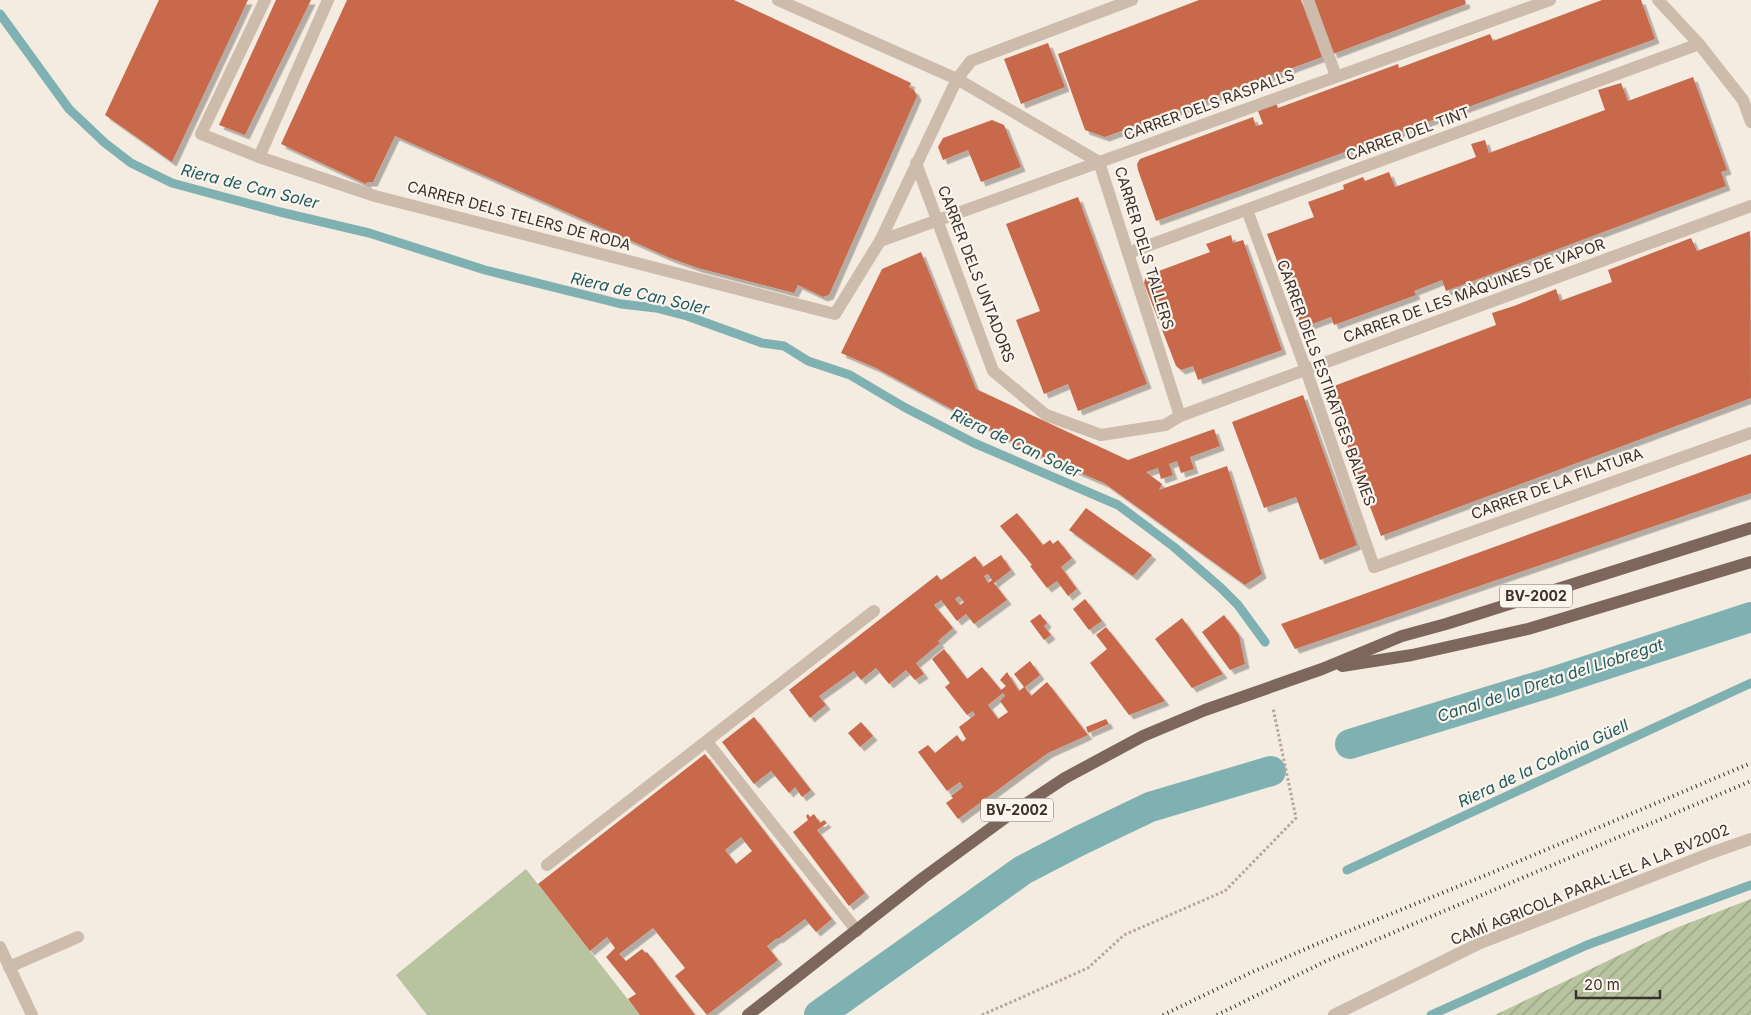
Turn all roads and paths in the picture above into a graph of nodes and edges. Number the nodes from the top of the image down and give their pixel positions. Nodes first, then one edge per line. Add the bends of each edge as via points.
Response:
1 (265, 0) edge
2 (328, 0) edge
3 (778, 0) edge
4 (1132, 0) edge
5 (1308, 0) edge
6 (1550, 0) edge
7 (1658, 0) edge
8 (1699, 44) junction
9 (1336, 76) junction
10 (957, 79) junction
11 (1751, 122) edge
12 (259, 157) junction
13 (1099, 162) junction
14 (916, 163) junction
15 (1751, 206) edge
16 (1247, 210) junction
17 (937, 220) junction
18 (880, 241) junction
19 (1128, 253) junction
20 (1306, 370) junction
21 (1180, 416) junction
22 (1751, 433) edge
23 (1751, 528) edge
24 (1751, 562) edge
25 (1374, 567) joint
26 (874, 611) dead end
27 (1322, 669) junction
28 (1269, 688) junction
29 (707, 742) junction
30 (1751, 839) edge
31 (547, 865) dead end
32 (857, 931) junction
33 (78, 936) dead end
34 (0, 947) edge
35 (5, 964) edge
36 (32, 1015) edge
37 (748, 1015) edge
38 (982, 1015) edge
39 (1334, 1015) edge

1 - 12 street, CARRER DELS TELERS DE RODA via 201,134
2 - 12 street
3 - 10 street, CARRER DELS TALLERS
4 - 10 street via 971,61
5 - 9 street
6 - 9 street, CARRER DELS RASPALLS
7 - 8 street
8 - 11 street via 1743,100
8 - 16 street, CARRER DEL TINT
9 - 13 street, CARRER DELS RASPALLS
10 - 13 street, CARRER DELS TALLERS
10 - 14 street
12 - 18 street, CARRER DELS TELERS DE RODA via 375,196 834,314
13 - 17 street, CARRER DELS RASPALLS
13 - 19 street, CARRER DELS TALLERS
14 - 17 street, CARRER DELS UNTADORS
14 - 18 street
15 - 20 street, CARRER DE LES MÀQUINES DE VAPOR
16 - 19 street, CARRER DEL TINT
16 - 20 street, CARRER DELS ESTIRATGES BALMES
17 - 18 street, CARRER DELS RASPALLS
17 - 21 street, CARRER DELS UNTADORS via 993,371 1046,415 1101,435 1165,425
19 - 21 street, CARRER DELS TALLERS
20 - 21 street, CARRER DE LES MÀQUINES DE VAPOR
20 - 25 street, CARRER DELS ESTIRATGES BALMES
22 - 25 street, CARRER DE LA FILATURA
23 - 27 main road, BV-2002 via 1402,636
24 - 27 main road, BV-2002 via 1528,629 1412,655
26 - 29 street
27 - 28 main road, BV-2002
28 - 32 main road, BV-2002 via 1143,736 1065,778 923,878
28 - 38 path via 1296,818 1225,891 1124,935 1088,968
29 - 31 street
29 - 32 street
30 - 39 street, CAMÍ AGRICOLA PARAL·LEL A LA BV2002 via 1478,944
32 - 37 main road, BV-2002
33 - 35 street
34 - 35 street
35 - 36 street

